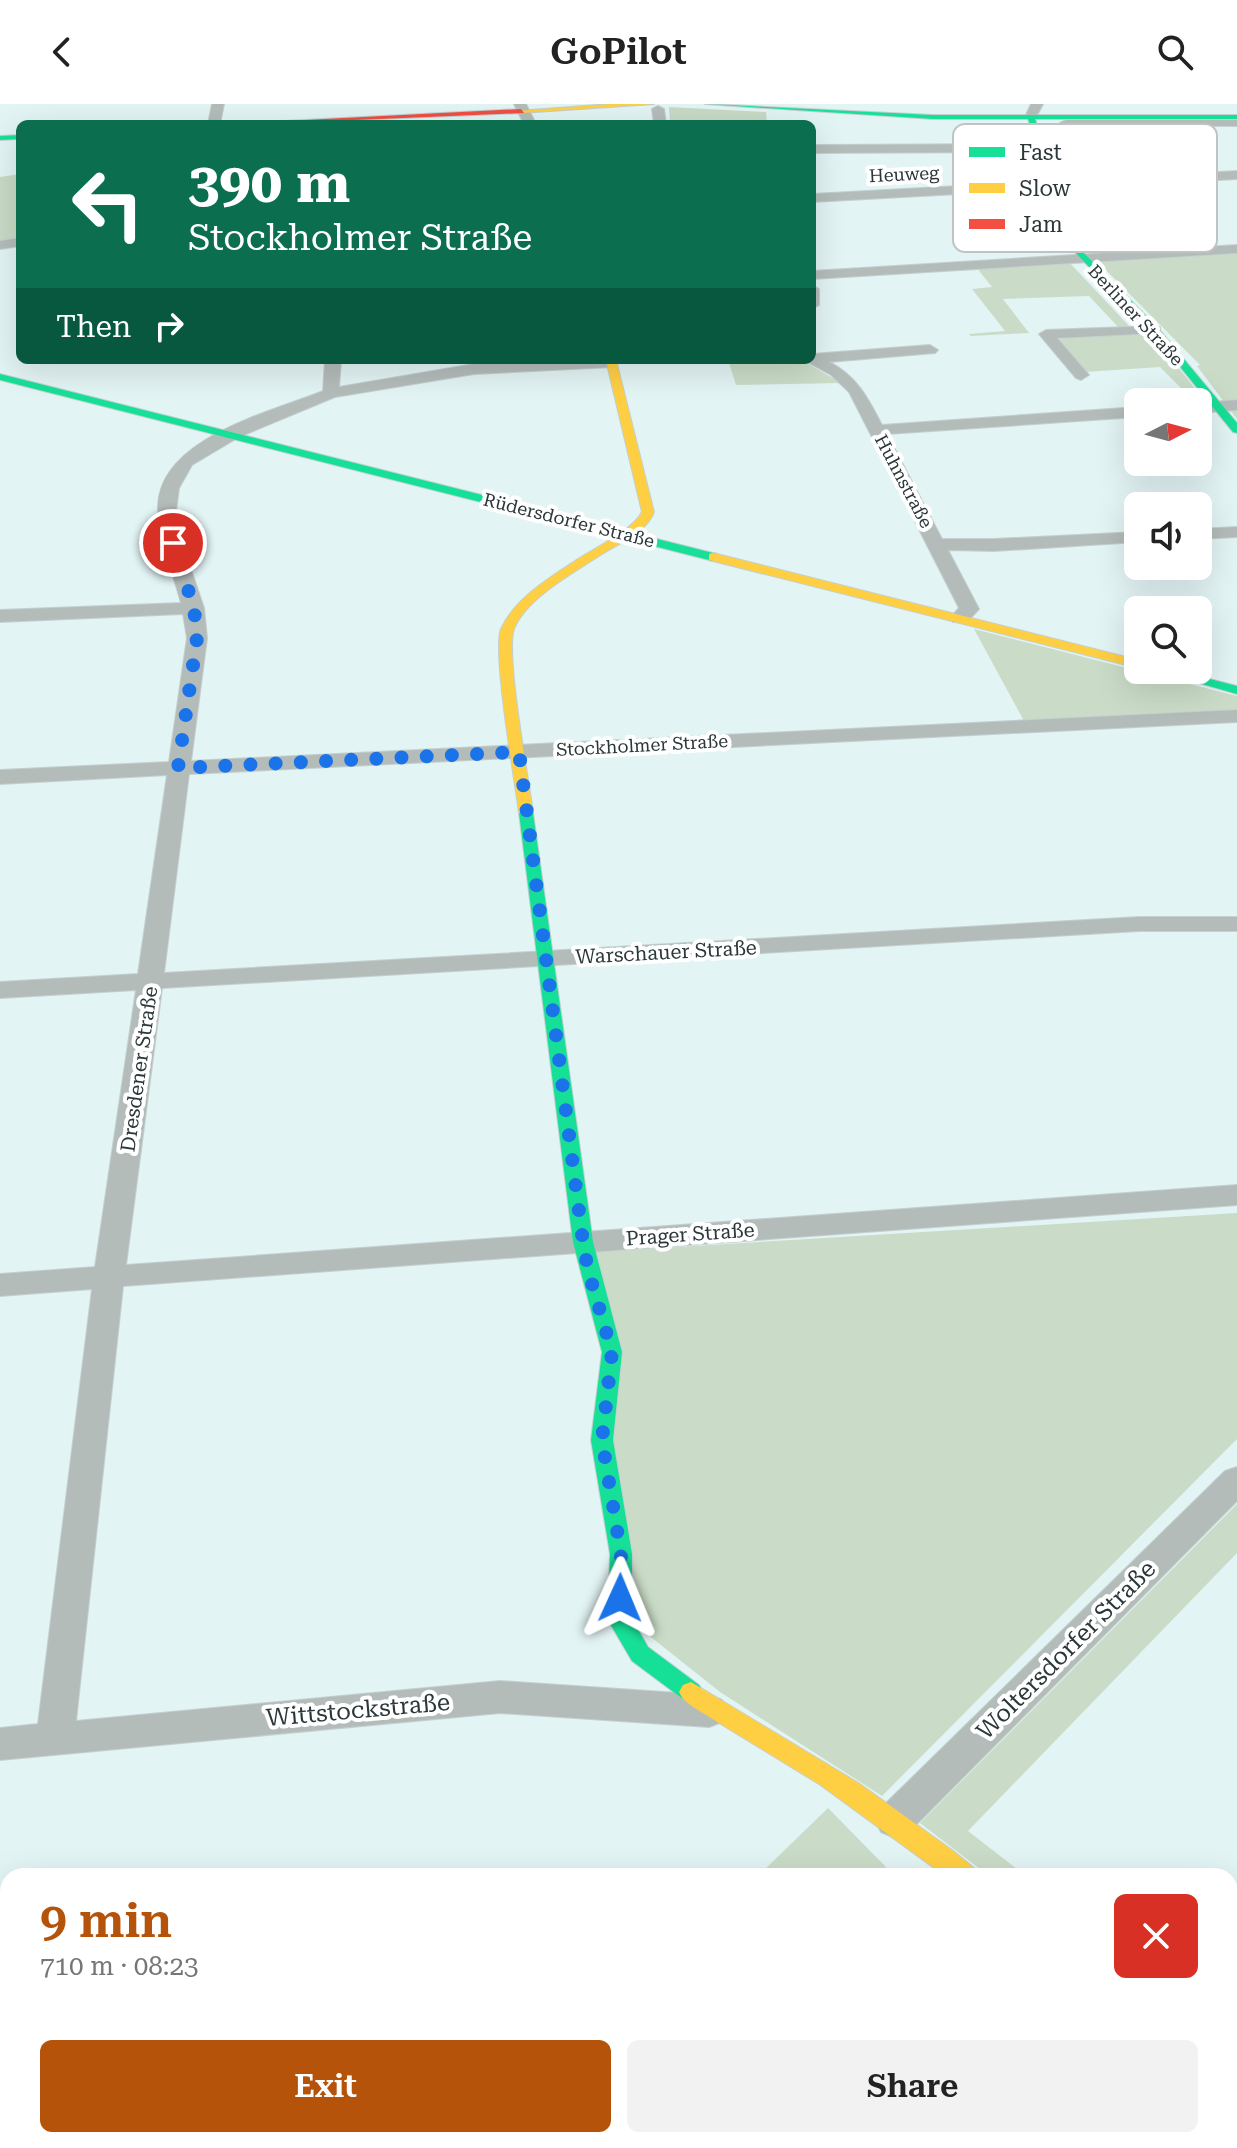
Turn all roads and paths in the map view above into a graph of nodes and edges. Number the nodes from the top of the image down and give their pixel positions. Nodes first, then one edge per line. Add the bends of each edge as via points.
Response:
1 (709, 104) edge
2 (654, 107) edge
3 (1034, 111) edge
4 (524, 113) edge
5 (1237, 117) edge
6 (359, 120) edge
7 (1093, 120) junction
8 (1066, 123) dead end
9 (1237, 123) edge
10 (953, 148) edge
11 (816, 149) edge
12 (1237, 175) edge
13 (1217, 176) edge
14 (953, 189) edge
15 (816, 198) edge
16 (1237, 249) edge
17 (1217, 250) edge
18 (1079, 252) edge
19 (1186, 252) edge
20 (1083, 258) junction
21 (816, 275) edge
22 (1155, 330) junction
23 (930, 350) dead end
24 (816, 359) edge
25 (816, 362) edge
26 (333, 364) edge
27 (560, 364) edge
28 (613, 364) edge
29 (1081, 375) dead end
30 (0, 377) edge
31 (1194, 388) edge
32 (331, 393) junction
33 (1237, 405) edge
34 (1212, 407) edge
35 (1212, 411) edge
36 (1124, 413) edge
37 (877, 430) junction
38 (1237, 430) edge
39 (233, 436) junction
40 (1237, 532) edge
41 (1212, 533) edge
42 (625, 535) junction
43 (1124, 538) edge
44 (938, 544) junction
45 (994, 545) junction
46 (954, 577) junction
47 (194, 608) junction
48 (0, 616) edge
49 (960, 618) junction
50 (1124, 660) edge
51 (1212, 684) edge
52 (1237, 690) edge
53 (1237, 716) edge
54 (519, 752) junction
55 (178, 768) junction
56 (0, 777) edge
57 (1237, 924) edge
58 (547, 959) junction
59 (151, 982) junction
60 (0, 990) edge
61 (1237, 1195) edge
62 (583, 1242) junction
63 (109, 1278) junction
64 (0, 1285) edge
65 (1237, 1480) edge
66 (716, 1711) junction
67 (55, 1738) junction
68 (0, 1744) edge
69 (895, 1820) junction
70 (955, 1868) edge

1 - 3 street via 909,116
2 - 4 street
3 - 7 street
4 - 6 street
5 - 7 street
7 - 8 street
7 - 9 street
10 - 11 street
12 - 13 street, Heuweg
14 - 15 street, Heuweg
16 - 17 street
18 - 20 street, Berliner Straße
19 - 20 street
20 - 21 street
20 - 22 street, Berliner Straße
22 - 29 street via 1046,334
22 - 31 street, Berliner Straße
23 - 24 street
25 - 37 street, Huhnstraße via 851,384
26 - 32 street
27 - 32 street, Dresdener Straße via 474,369
28 - 42 street via 648,512
30 - 39 street, Rüdersdorfer Straße
32 - 39 street, Dresdener Straße
33 - 34 street
35 - 38 street, Berliner Straße
36 - 37 street
37 - 44 street, Huhnstraße
39 - 42 street, Rüdersdorfer Straße
39 - 47 street, Dresdener Straße via 186,461 170,489 168,521
40 - 41 street
42 - 49 street, Rüdersdorfer Straße
42 - 54 street via 546,587 505,633
43 - 45 street
44 - 45 street
44 - 46 street, Huhnstraße
45 - 46 street
46 - 49 street, Huhnstraße via 969,609
47 - 48 street
47 - 55 street, Dresdener Straße via 197,638
49 - 50 street, Rüdersdorfer Straße
51 - 52 street
53 - 54 street, Stockholmer Straße
54 - 55 street, Stockholmer Straße
54 - 58 street
55 - 56 street, Stockholmer Straße
55 - 59 street, Dresdener Straße
57 - 58 street, Warschauer Straße via 1139,924
58 - 59 street, Warschauer Straße
58 - 62 street
59 - 60 street, Warschauer Straße
59 - 63 street, Dresdener Straße
61 - 62 street, Prager Straße
62 - 63 street, Prager Straße
62 - 66 street via 612,1352 602,1440 621,1554 620,1620 640,1654
63 - 64 street, Prager Straße
63 - 67 street, Dresdener Straße
65 - 69 street, Woltersdorfer Straße
66 - 67 street, Wittstockstraße via 500,1697
66 - 69 street
67 - 68 street, Wittstockstraße
69 - 70 street

